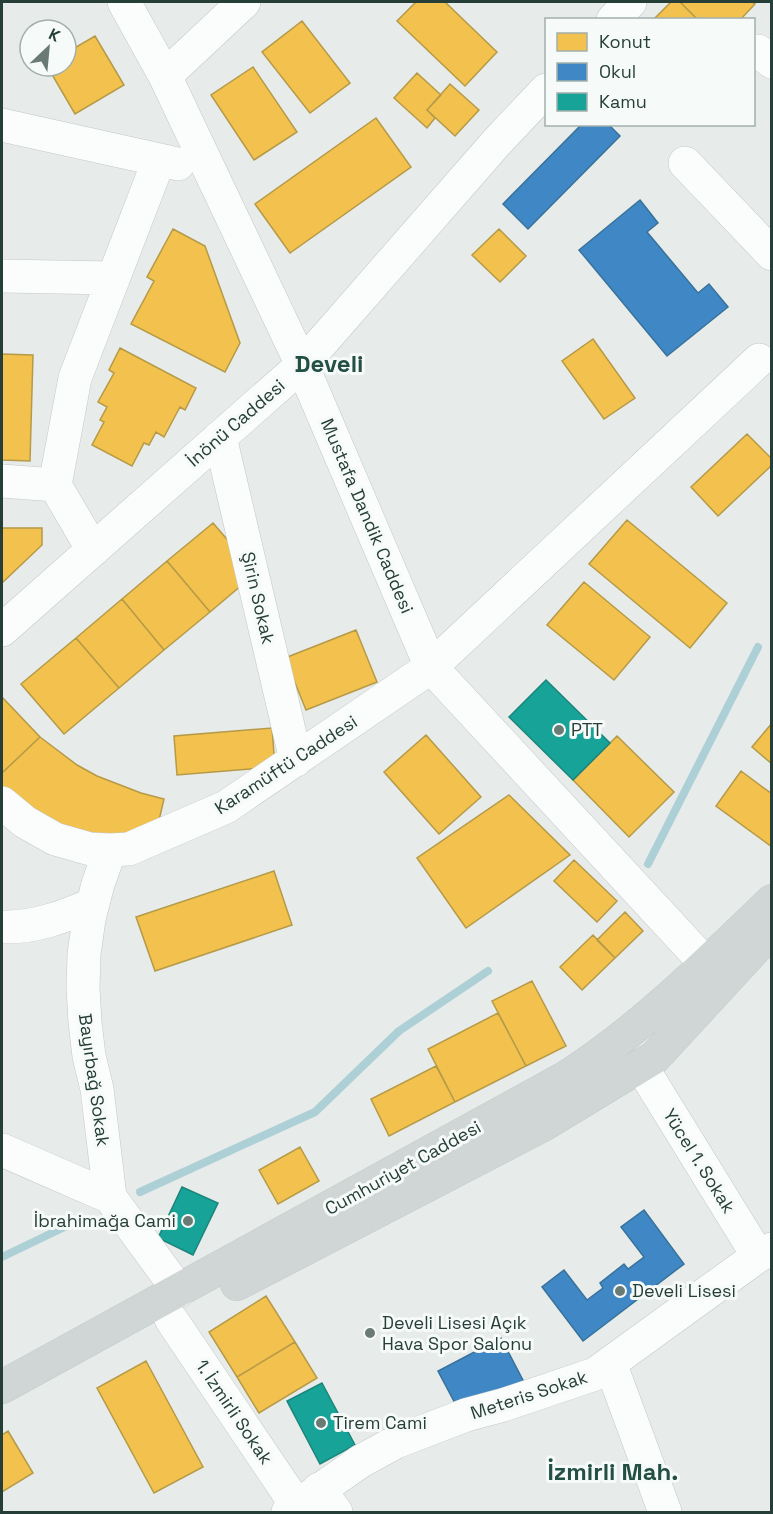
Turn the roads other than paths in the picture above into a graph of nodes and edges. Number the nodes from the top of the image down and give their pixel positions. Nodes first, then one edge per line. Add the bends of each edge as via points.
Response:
1 (124, 2) edge
2 (244, 2) edge
3 (630, 2) edge
4 (615, 18) edge
5 (165, 76) junction
6 (545, 91) edge
7 (2, 125) edge
8 (159, 160) junction
9 (685, 163) dead end
10 (210, 171) junction
11 (771, 254) edge
12 (2, 276) edge
13 (113, 278) junction
14 (759, 360) dead end
15 (302, 365) junction
16 (220, 437) junction
17 (2, 480) edge
18 (55, 485) junction
19 (93, 550) junction
20 (2, 630) edge
21 (431, 667) junction
22 (296, 760) junction
23 (2, 803) edge
24 (110, 850) junction
25 (771, 901) edge
26 (93, 904) junction
27 (2, 927) edge
28 (771, 930) edge
29 (706, 964) junction
30 (641, 1066) junction
31 (2, 1150) edge
32 (110, 1197) junction
33 (765, 1252) edge
34 (175, 1305) junction
35 (610, 1362) junction
36 (2, 1387) edge
37 (2, 1407) edge
38 (310, 1505) edge
39 (664, 1512) edge

1 - 5 street, Mustafa Dandik Caddesi
2 - 5 street
3 - 4 street
5 - 10 street, Mustafa Dandik Caddesi
6 - 15 street, İnönü Caddesi
7 - 8 street
8 - 10 street
8 - 13 street
9 - 11 street
10 - 15 street, Mustafa Dandik Caddesi
12 - 13 street
13 - 18 street via 75,378
14 - 21 street, Karamüftü Caddesi
15 - 16 street, İnönü Caddesi
15 - 21 street, Mustafa Dandik Caddesi
16 - 19 street, İnönü Caddesi
16 - 22 street, Şirin Sokak
17 - 18 street
18 - 19 street
19 - 20 street, İnönü Caddesi
21 - 22 street, Karamüftü Caddesi
21 - 29 street, Mustafa Dandik Caddesi
22 - 24 street, Karamüftü Caddesi via 226,807 129,849
23 - 24 street, Karamüftü Caddesi via 55,839
24 - 26 street, Bayırbağ Sokak
25 - 29 main road, Cumhuriyet Caddesi
26 - 27 street via 51,921
26 - 32 street, Bayırbağ Sokak via 84,954 83,988
28 - 30 main road, Cumhuriyet Caddesi via 655,1057
29 - 34 main road, Cumhuriyet Caddesi via 643,1023 592,1061
30 - 33 street, Yücel 1. Sokak
30 - 34 main road, Cumhuriyet Caddesi via 533,1130
31 - 32 street
32 - 34 street, Bayırbağ Sokak
33 - 35 street, Meteris Sokak
34 - 36 main road, Cumhuriyet Caddesi
34 - 37 main road, Cumhuriyet Caddesi
34 - 38 street, 1. İzmirli Sokak
35 - 38 street, Meteris Sokak via 595,1374 422,1431 361,1461
35 - 39 street

